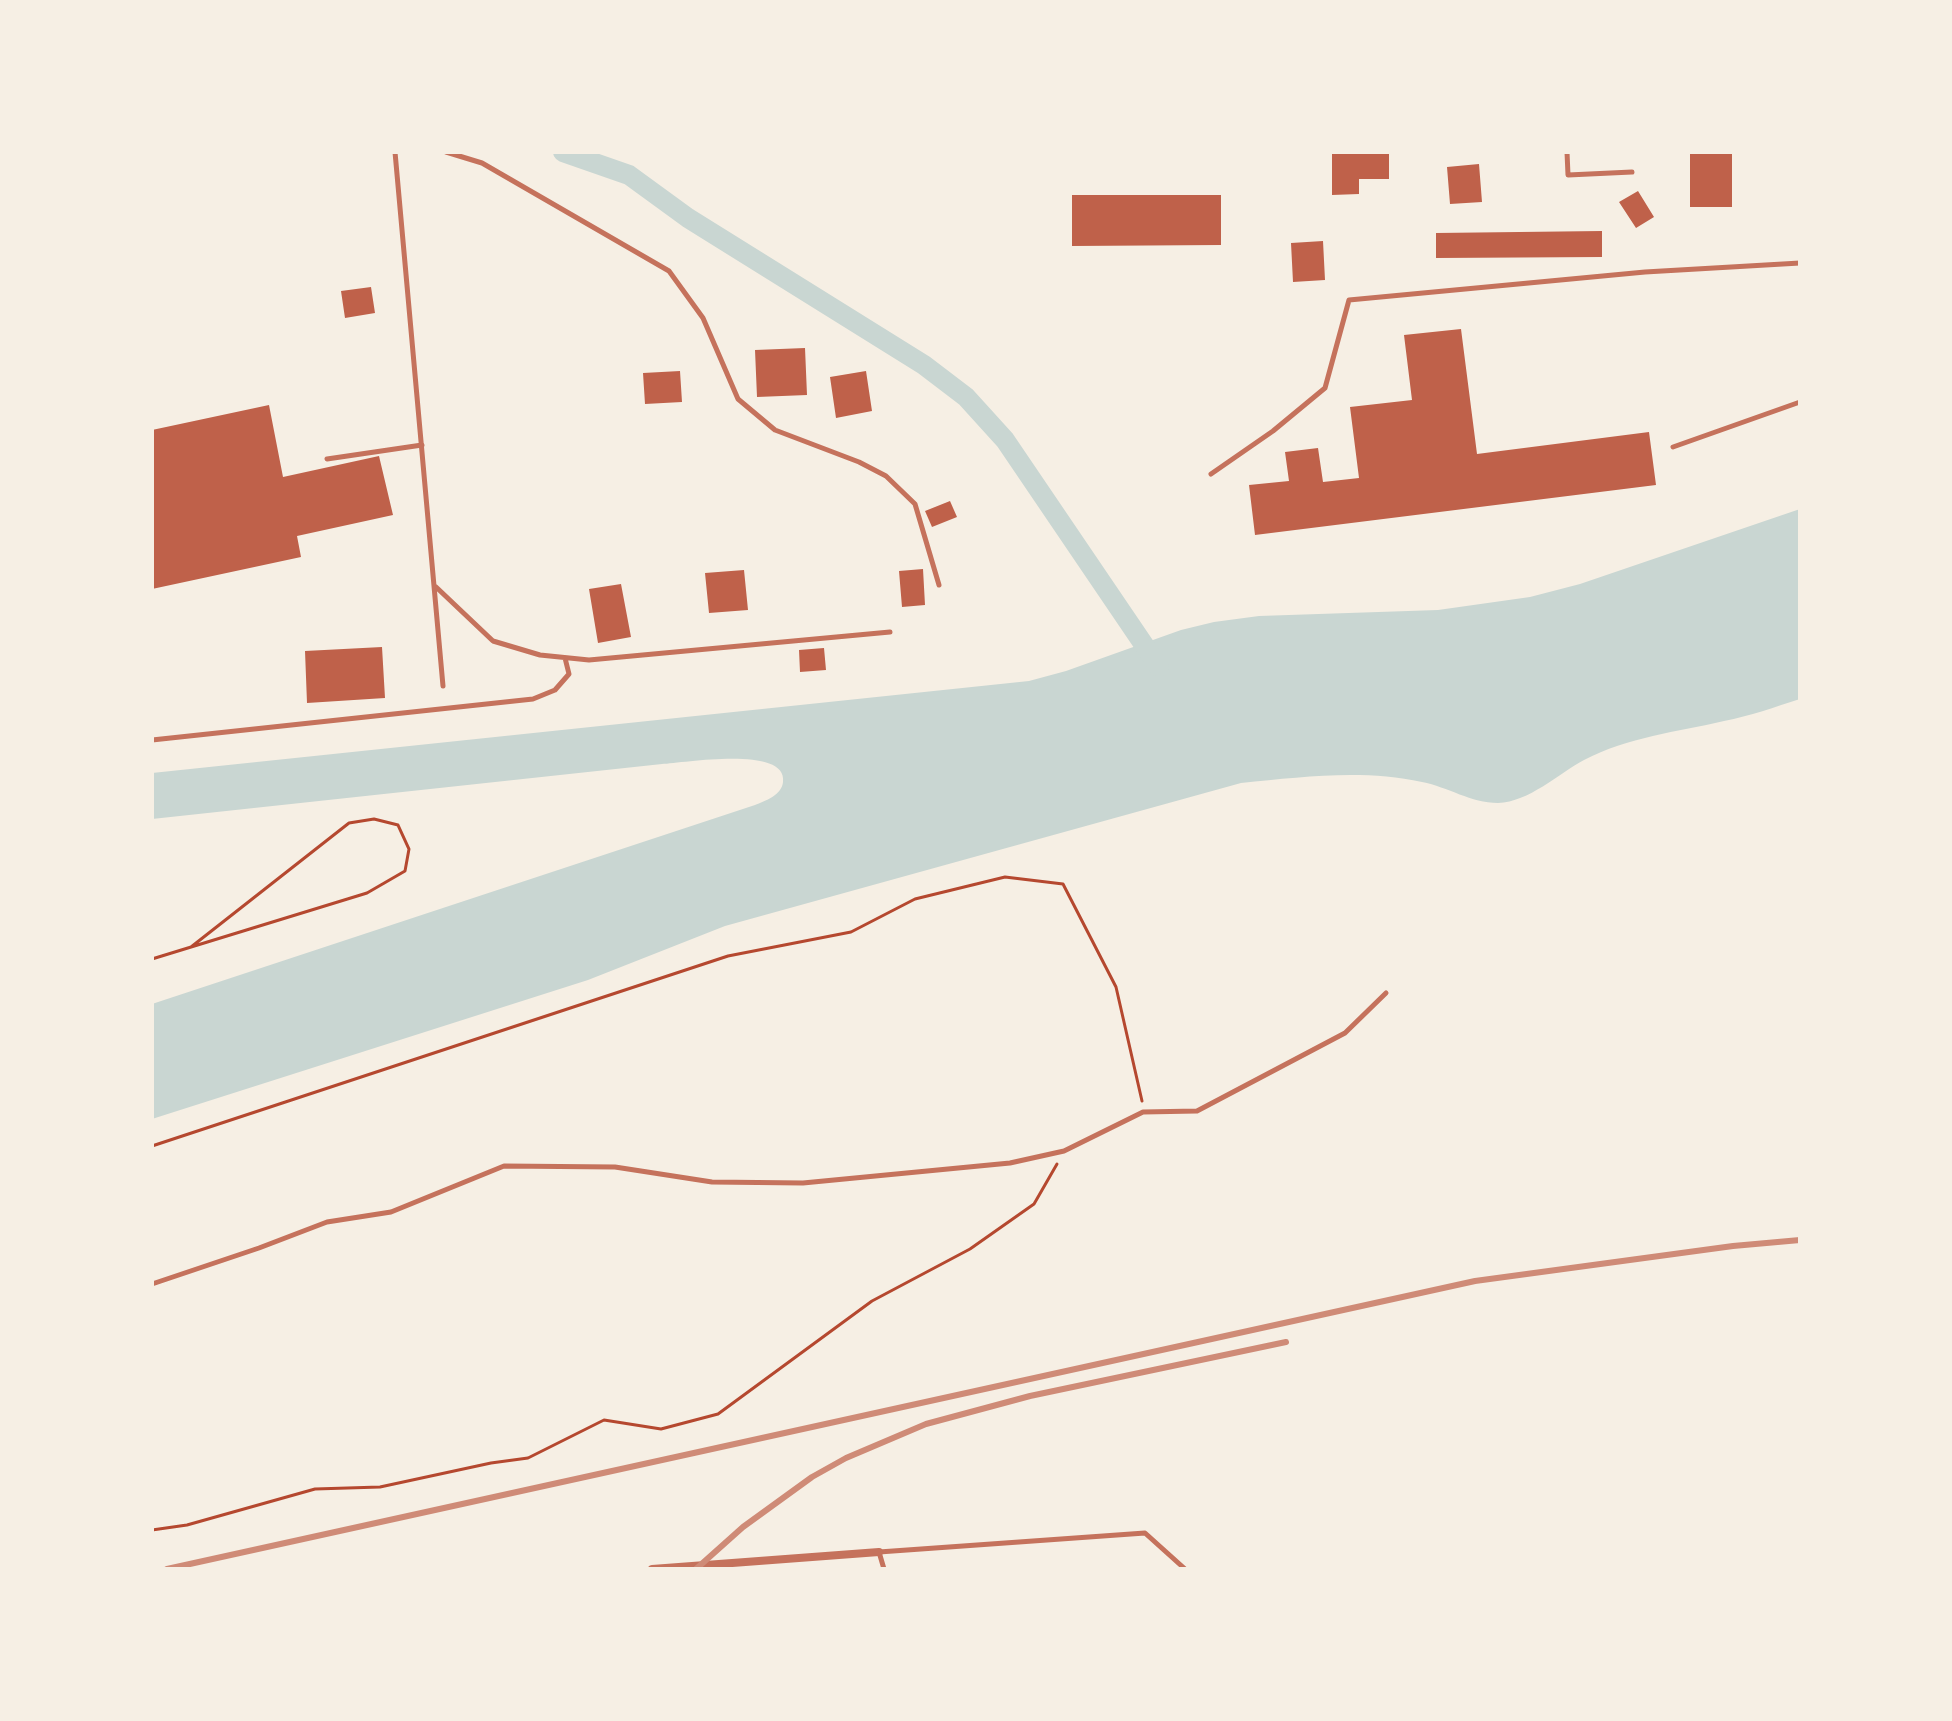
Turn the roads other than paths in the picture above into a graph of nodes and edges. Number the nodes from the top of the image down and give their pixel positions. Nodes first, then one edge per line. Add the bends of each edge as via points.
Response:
1 (395, 152) edge
2 (446, 152) edge
3 (1567, 152) edge
4 (1632, 172) dead end
5 (1800, 263) edge
6 (1800, 402) edge
7 (422, 445) junction
8 (1673, 447) dead end
9 (327, 459) dead end
10 (1211, 474) dead end
11 (939, 585) dead end
12 (436, 587) junction
13 (890, 632) dead end
14 (565, 658) junction
15 (443, 686) dead end
16 (152, 740) edge
17 (1386, 993) dead end
18 (152, 1284) edge
19 (879, 1552) junction
20 (652, 1569) edge
21 (884, 1569) edge
22 (1185, 1569) edge

1 - 7 lane
2 - 11 lane via 482,163 669,271 703,318 738,399 775,430 886,476 915,504
3 - 4 lane via 1568,175
5 - 10 lane via 1349,300 1325,388
6 - 8 lane
7 - 9 lane
7 - 12 lane
12 - 14 lane via 493,641
12 - 15 lane
13 - 14 lane
14 - 16 lane via 569,674 555,690 533,699
17 - 18 lane via 1345,1033 1197,1111 1143,1112 1064,1151 1010,1163 803,1183 712,1182 615,1167 504,1166 391,1212 327,1222
19 - 20 street
19 - 21 lane
19 - 22 lane via 1145,1533

